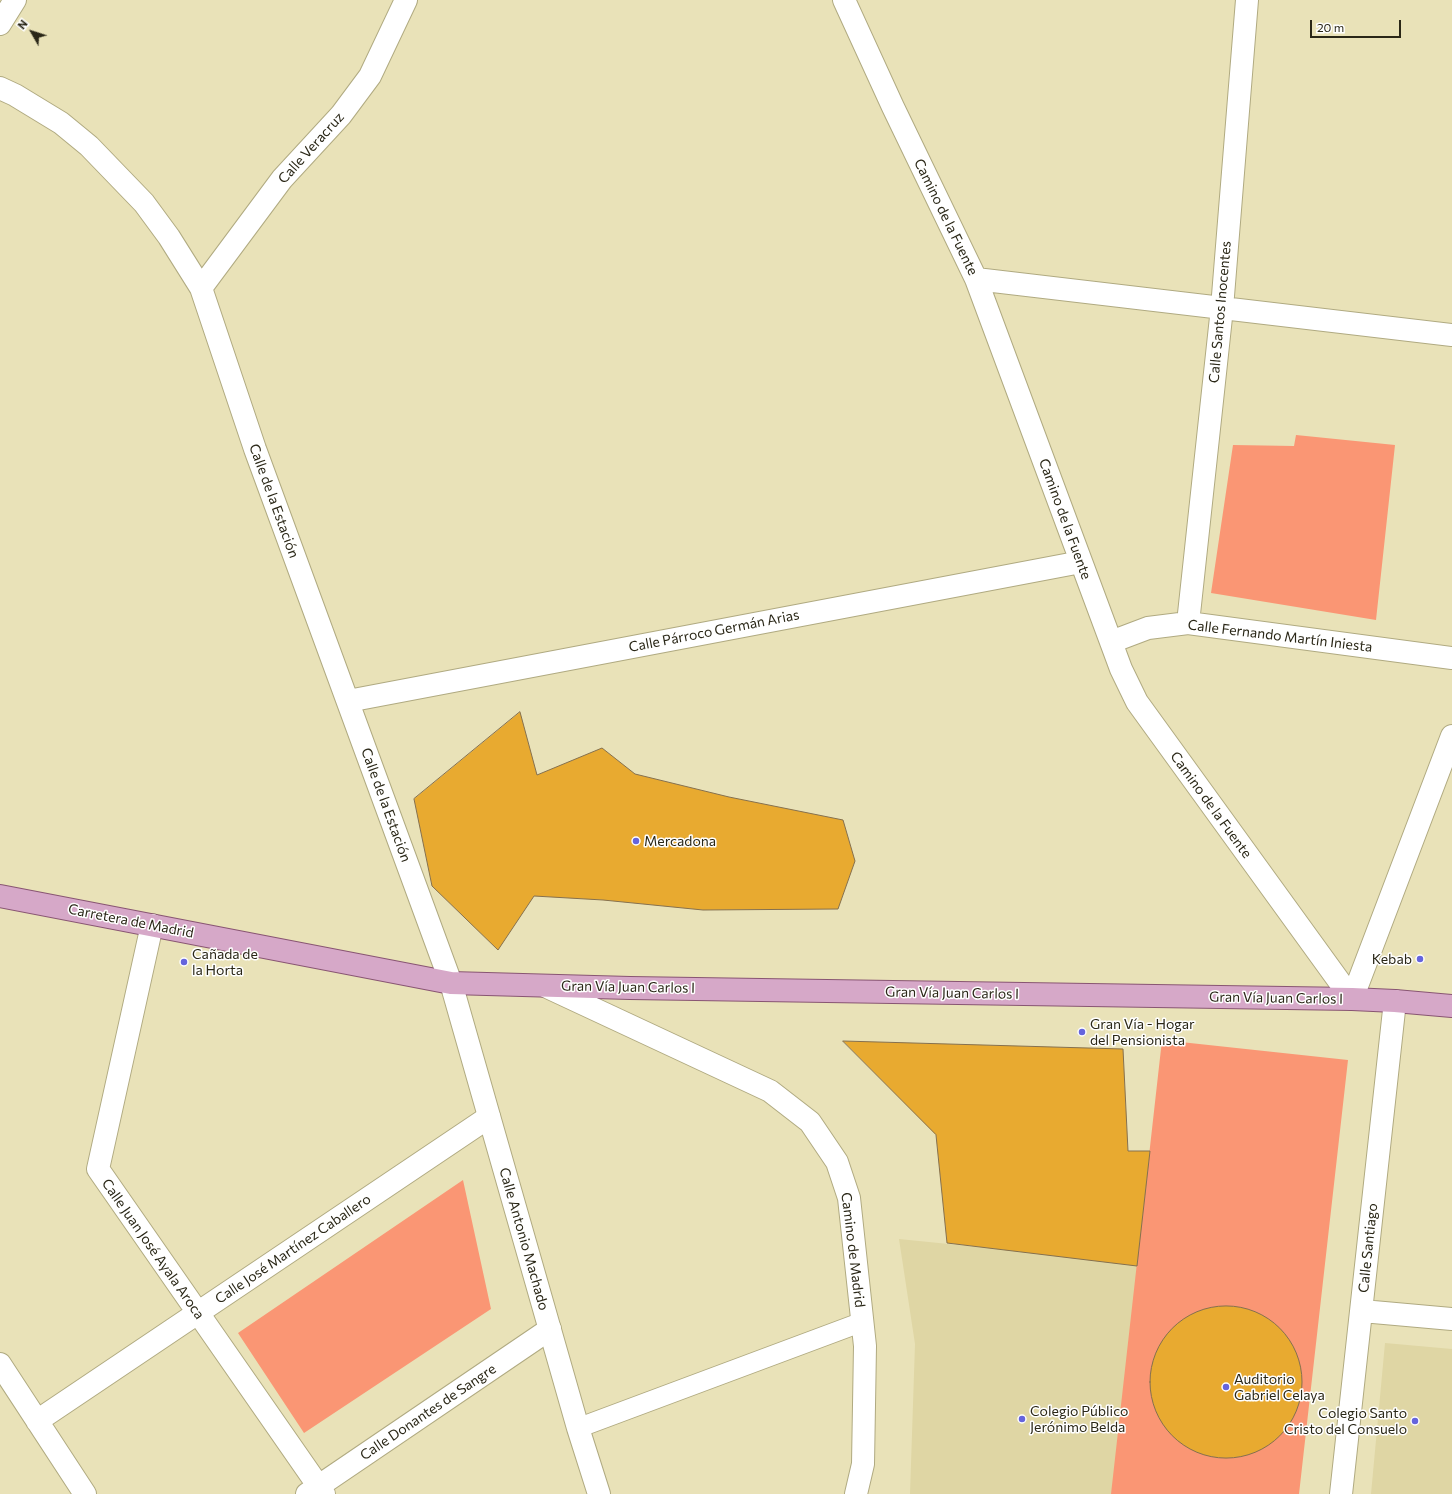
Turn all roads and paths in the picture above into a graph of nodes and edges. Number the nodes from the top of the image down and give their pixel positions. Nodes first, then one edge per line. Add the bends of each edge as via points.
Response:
1 (15, 0) edge
2 (406, 0) edge
3 (844, 0) edge
4 (1247, 0) edge
5 (0, 24) edge
6 (0, 88) edge
7 (976, 278) junction
8 (201, 288) junction
9 (1222, 308) junction
10 (1452, 335) edge
11 (1081, 562) junction
12 (1188, 624) junction
13 (1110, 642) junction
14 (1452, 658) edge
15 (348, 701) junction
16 (1452, 736) edge
17 (0, 896) edge
18 (152, 925) junction
19 (451, 983) junction
20 (545, 986) junction
21 (1352, 999) junction
22 (1395, 1001) junction
23 (1452, 1006) edge
24 (489, 1117) junction
25 (1362, 1311) junction
26 (198, 1313) junction
27 (1452, 1319) edge
28 (862, 1322) junction
29 (550, 1329) junction
30 (0, 1364) edge
31 (37, 1421) junction
32 (578, 1428) junction
33 (316, 1491) edge
34 (85, 1494) edge
35 (599, 1494) edge
36 (856, 1494) edge
37 (1341, 1494) edge

1 - 5 street
2 - 8 street, Calle Veracruz via 370,76 341,115 282,179
3 - 7 street, Camino de la Fuente
4 - 9 street, Calle Santos Inocentes
6 - 8 street, Calle de la Estación via 61,123 89,146 144,203
7 - 9 street
7 - 11 street, Camino de la Fuente
8 - 15 street, Calle de la Estación via 255,449
9 - 10 street
9 - 12 street, Calle Santos Inocentes
11 - 13 street, Camino de la Fuente
11 - 15 street, Calle Párroco Germán Arias
12 - 13 street, Calle Fernando Martín Iniesta via 1148,628
12 - 14 street, Calle Fernando Martín Iniesta
13 - 21 street, Camino de la Fuente via 1136,702
15 - 19 street, Calle de la Estación
16 - 21 street
17 - 18 main road, Carretera de Madrid
18 - 19 main road, Carretera de Madrid
18 - 26 street, Calle Juan José Ayala Aroca via 98,1169
19 - 20 main road, Gran Vía Juan Carlos I
19 - 24 street, Calle Antonio Machado
20 - 21 main road, Gran Vía Juan Carlos I
20 - 28 street, Camino de Madrid via 770,1091 810,1122 837,1162 849,1198
21 - 22 main road, Gran Vía Juan Carlos I
22 - 23 main road, Gran Vía Juan Carlos I
22 - 25 street, Calle Santiago
24 - 26 street, Calle José Martínez Caballero
24 - 29 street, Calle Antonio Machado
25 - 27 street
25 - 37 street, Calle Santiago
26 - 31 street, Calle José Martínez Caballero
26 - 33 street, Calle Juan José Ayala Aroca
28 - 32 street
28 - 36 street, Camino de Madrid via 865,1346 863,1464
29 - 32 street, Calle Antonio Machado
29 - 33 street, Calle Donantes de Sangre
30 - 31 street
31 - 34 street
32 - 35 street, Calle Antonio Machado

